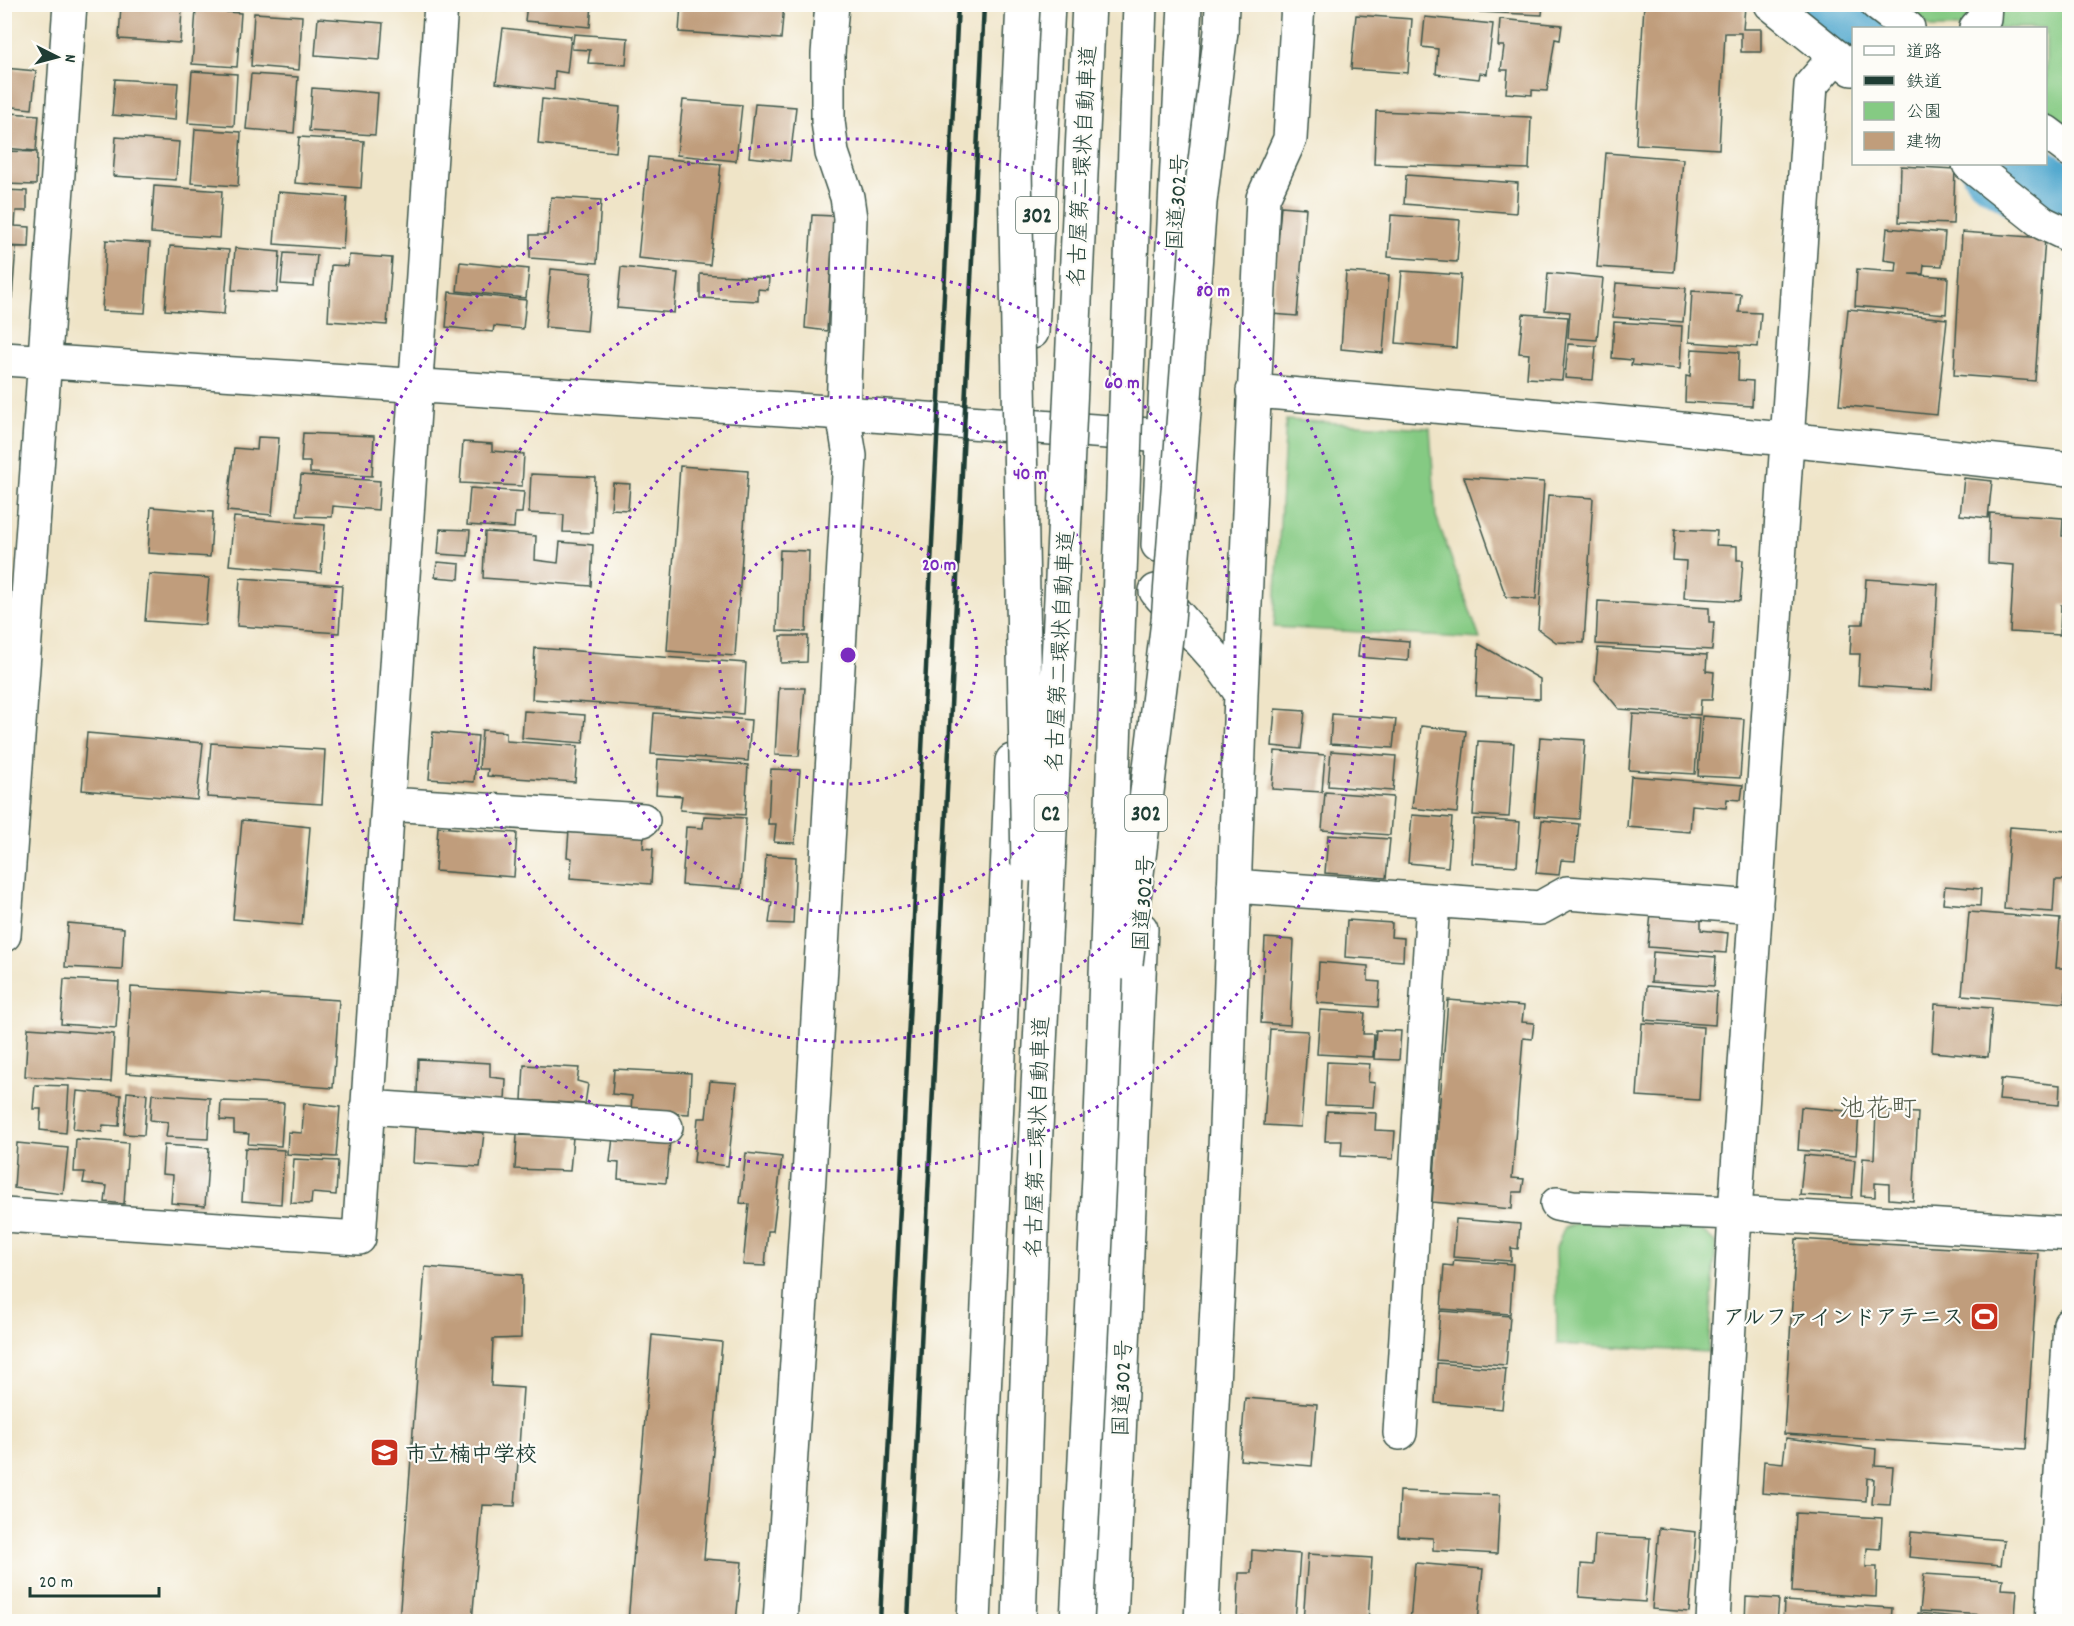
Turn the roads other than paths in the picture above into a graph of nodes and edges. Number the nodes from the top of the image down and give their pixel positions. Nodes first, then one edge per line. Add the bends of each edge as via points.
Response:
1 (70, 4) edge
2 (441, 4) edge
3 (832, 4) edge
4 (1023, 4) edge
5 (1047, 4) edge
6 (1089, 4) edge
7 (1140, 4) edge
8 (1185, 4) edge
9 (1222, 4) edge
10 (1298, 4) edge
11 (1771, 4) edge
12 (1877, 4) edge
13 (1984, 4) edge
14 (1907, 27) edge
15 (1977, 27) edge
16 (1845, 64) edge
17 (2047, 133) edge
18 (2070, 150) edge
19 (1970, 165) edge
20 (2070, 236) edge
21 (4, 359) edge
22 (46, 363) junction
23 (417, 386) junction
24 (1253, 391) junction
25 (843, 413) junction
26 (1028, 426) junction
27 (1164, 436) junction
28 (1788, 438) junction
29 (2070, 469) edge
30 (1156, 591) junction
31 (1241, 693) junction
32 (388, 804) junction
33 (643, 820) dead end
34 (1234, 886) junction
35 (1433, 901) junction
36 (1756, 907) junction
37 (5, 921) edge
38 (367, 1107) junction
39 (666, 1127) dead end
40 (1034, 1172) junction
41 (1099, 1176) junction
42 (1557, 1204) dead end
43 (1735, 1213) junction
44 (4, 1215) edge
45 (2070, 1234) edge
46 (2070, 1324) edge
47 (1400, 1433) dead end
48 (780, 1622) edge
49 (974, 1622) edge
50 (1019, 1622) edge
51 (1077, 1622) edge
52 (1111, 1622) edge
53 (1201, 1622) edge
54 (1713, 1622) edge
55 (2052, 1622) edge

1 - 22 main road
2 - 23 main road
3 - 25 main road via 828,121 832,153 850,218
4 - 40 main road, bridge via 1015,168
5 - 26 main road, 302
6 - 40 main road, 名古屋第二環状自動車道 / C2, bridge
7 - 41 main road, bridge
8 - 27 main road, 国道302号 / 302
9 - 41 main road, bridge via 1200,202 1168,621
10 - 24 main road via 1290,139 1263,198
11 - 16 main road
12 - 14 main road
13 - 15 main road via 1984,20
16 - 28 main road via 1811,85
17 - 18 main road
19 - 20 main road via 2043,223
21 - 22 main road
22 - 23 main road
22 - 37 main road
23 - 25 main road
23 - 32 main road
24 - 28 main road
24 - 31 main road
25 - 26 main road
25 - 48 main road via 850,456
26 - 27 main road
26 - 49 main road, 302
27 - 30 main road, 国道302号 / 302
28 - 29 main road
28 - 36 main road
30 - 31 main road
30 - 52 main road, 国道302号 / 302
31 - 34 main road
32 - 33 main road
32 - 38 main road
34 - 35 main road
34 - 53 main road
35 - 36 main road via 1540,908 1567,893
35 - 47 main road
36 - 43 main road
38 - 39 main road
38 - 44 main road via 359,1238
40 - 50 main road, 名古屋第二環状自動車道 / C2, bridge
41 - 51 main road, bridge
42 - 43 main road
43 - 45 main road
43 - 54 main road
46 - 55 main road

